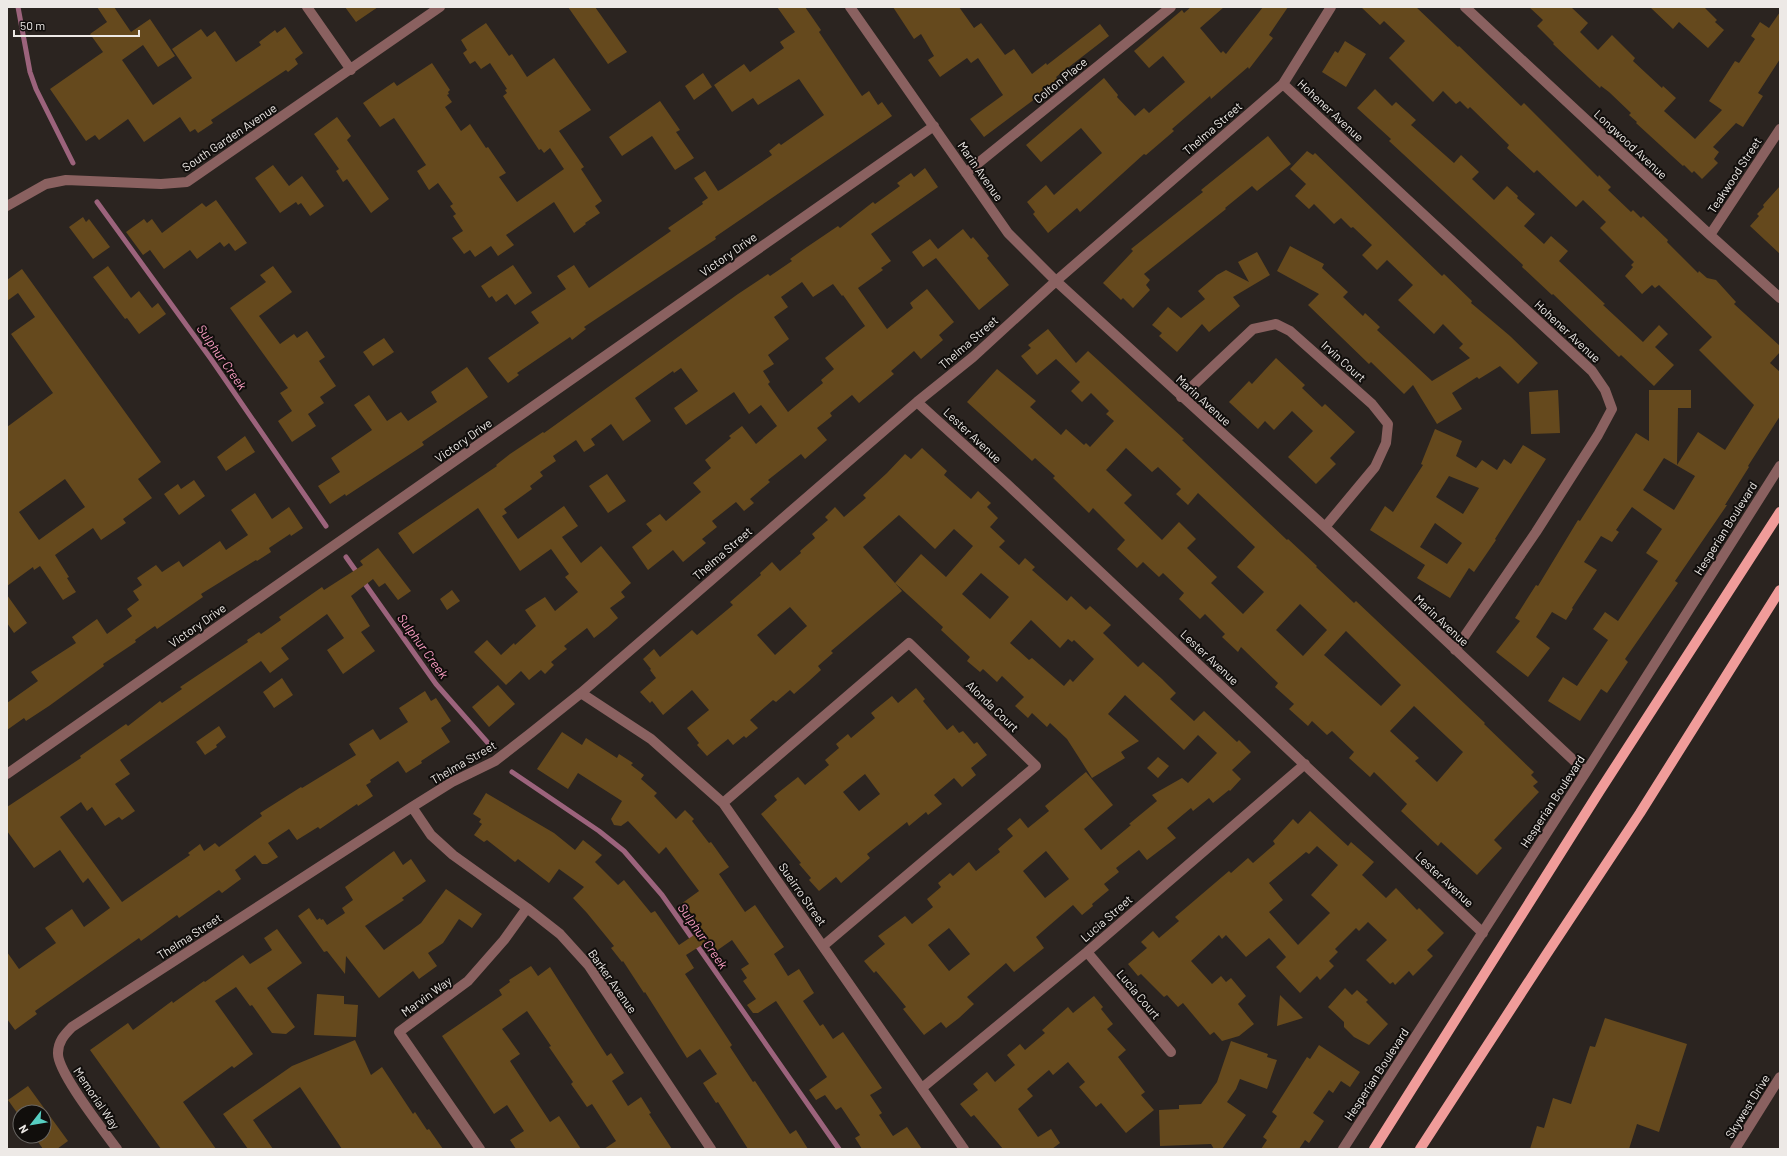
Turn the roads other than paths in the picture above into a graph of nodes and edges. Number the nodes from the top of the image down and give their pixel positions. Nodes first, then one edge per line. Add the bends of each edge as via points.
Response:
1 (307, 7) edge
2 (440, 7) edge
3 (850, 7) edge
4 (1171, 7) edge
5 (1331, 7) edge
6 (1466, 7) edge
7 (351, 70) junction
8 (1284, 84) junction
9 (934, 126) junction
10 (1780, 129) edge
11 (966, 173) junction
12 (7, 206) edge
13 (1710, 235) junction
14 (1056, 281) junction
15 (1780, 298) edge
16 (1181, 397) junction
17 (917, 402) junction
18 (1780, 466) edge
19 (1780, 512) edge
20 (1325, 527) junction
21 (1780, 590) edge
22 (1455, 650) junction
23 (581, 693) junction
24 (1304, 764) junction
25 (1586, 772) junction
26 (7, 774) edge
27 (723, 803) junction
28 (412, 807) junction
29 (527, 908) junction
30 (1483, 933) junction
31 (823, 946) junction
32 (1087, 952) junction
33 (62, 1037) joint
34 (1171, 1052) dead end
35 (1780, 1077) edge
36 (922, 1088) junction
37 (117, 1149) edge
38 (480, 1149) edge
39 (711, 1149) edge
40 (964, 1149) edge
41 (1343, 1149) edge
42 (1374, 1149) edge
43 (1420, 1149) edge
44 (1735, 1149) edge

1 - 7 street
2 - 7 street, South Garden Avenue
3 - 9 street, Marin Avenue
4 - 11 street, Colton Place
5 - 8 street, Thelma Street
6 - 13 street, Longwood Avenue
7 - 12 street, South Garden Avenue via 187,182 161,184 66,180 46,184
8 - 14 street, Thelma Street
8 - 22 street, Hohener Avenue via 1592,371 1605,390 1612,408 1598,435 1536,532
9 - 11 street, Marin Avenue
9 - 26 street, Victory Drive
10 - 13 street, Teakwood Street
11 - 14 street, Marin Avenue via 1008,233
13 - 15 street, Longwood Avenue
14 - 16 street, Marin Avenue
14 - 17 street, Thelma Street via 973,357
16 - 20 street, Marin Avenue
16 - 20 street, Irvin Court via 1253,329 1276,324 1290,331 1372,404 1388,424 1386,443 1375,467
17 - 23 street, Thelma Street
17 - 24 street, Lester Avenue
18 - 25 street, Hesperian Boulevard
19 - 42 main road via 1599,792
20 - 22 street, Marin Avenue
21 - 43 main road via 1640,813
22 - 25 street, Marin Avenue
23 - 27 street, Sueirro Street via 650,739
23 - 28 street, Thelma Street via 495,761 452,782
24 - 30 street, Lester Avenue
24 - 32 street, Lucia Street
25 - 30 street, Hesperian Boulevard
27 - 31 street, Sueirro Street
27 - 31 street, Alonda Court via 909,643 1036,766
28 - 29 street, Barker Avenue via 431,835 453,855
28 - 33 street, Thelma Street via 72,1028
29 - 38 street, Marvin Way via 504,940 468,981 399,1032
29 - 39 street, Barker Avenue via 560,934 589,966
30 - 41 street, Hesperian Boulevard
31 - 36 street, Sueirro Street
32 - 34 street, Lucia Court
32 - 36 street, Lucia Street
33 - 37 street, Memorial Way via 58,1054 65,1075
35 - 44 street, Skywest Drive
36 - 40 street, Sueirro Street

